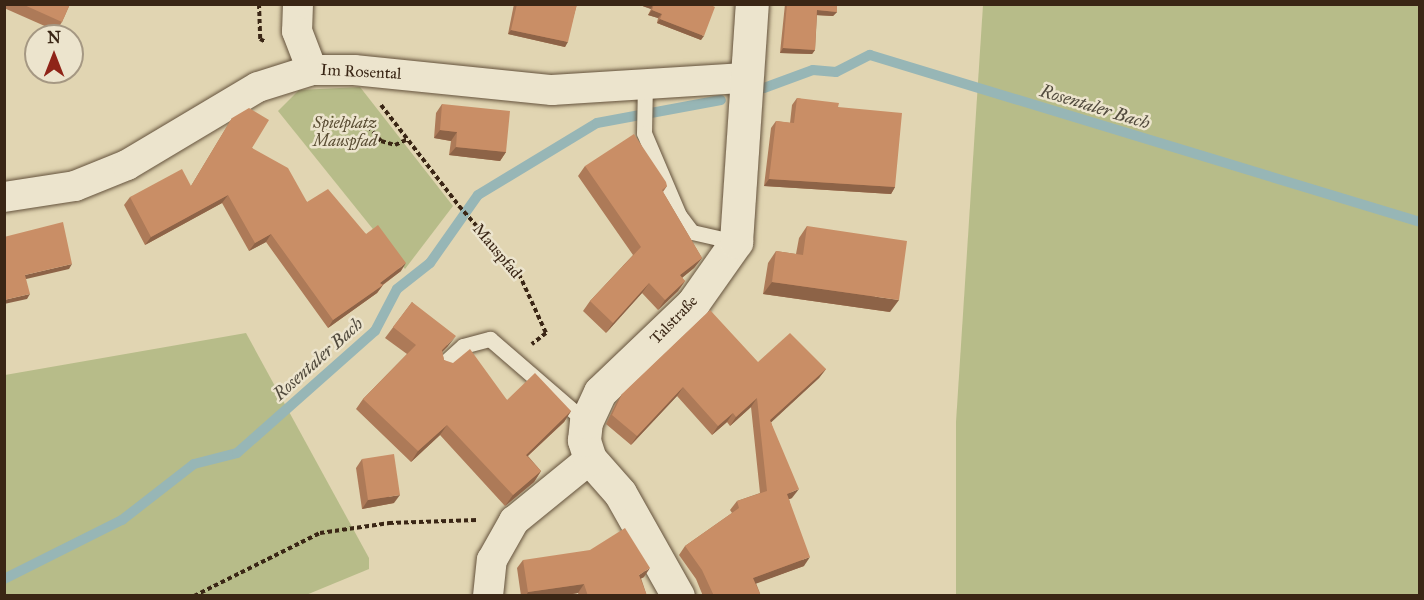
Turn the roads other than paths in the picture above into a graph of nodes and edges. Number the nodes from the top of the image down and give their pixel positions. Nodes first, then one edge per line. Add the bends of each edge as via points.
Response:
1 (298, 4) edge
2 (752, 4) edge
3 (312, 69) junction
4 (745, 78) junction
5 (644, 102) junction
6 (4, 197) edge
7 (736, 242) junction
8 (443, 364) edge
9 (586, 422) junction
10 (590, 459) junction
11 (488, 596) edge
12 (678, 596) edge

1 - 3 street via 297,31
2 - 4 main road
3 - 5 street, Im Rosental via 354,69
3 - 6 street, Im Rosental via 258,87 127,165 75,186
4 - 5 street, Im Rosental
4 - 7 main road
5 - 7 lane via 644,133 679,215 692,232
7 - 9 main road, Talstraße via 693,303 600,393
8 - 9 lane via 463,346 490,339
9 - 10 main road, Talstraße via 584,440
10 - 11 street via 514,521 492,560
10 - 12 main road via 620,494

